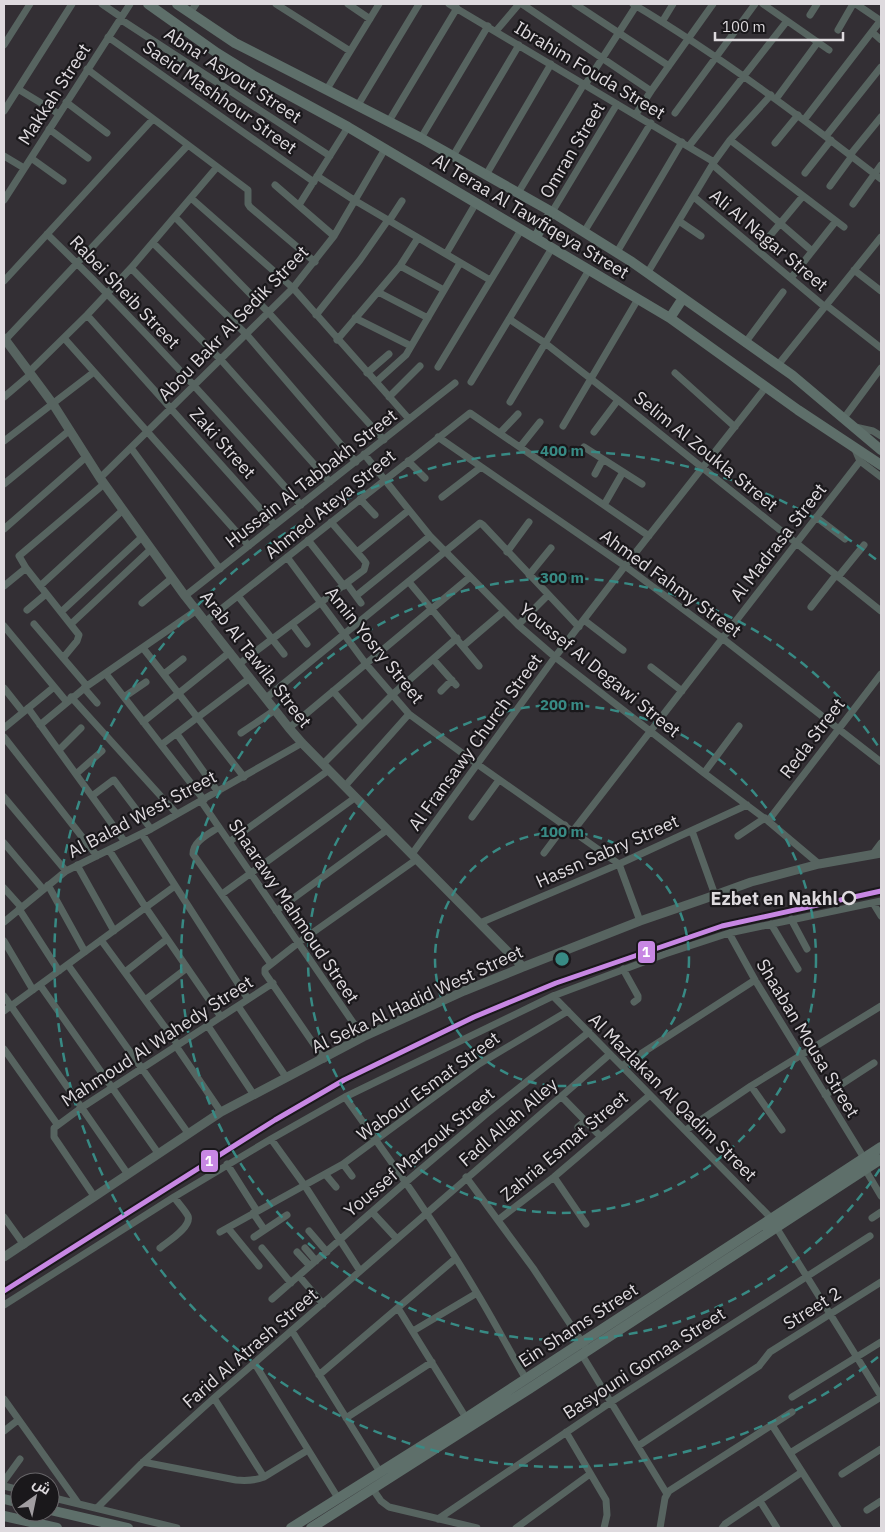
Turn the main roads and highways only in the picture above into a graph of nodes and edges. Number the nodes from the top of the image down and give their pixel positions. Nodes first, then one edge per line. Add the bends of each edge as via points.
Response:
1 (148, 4) edge
2 (177, 4) edge
3 (552, 212) junction
4 (535, 238) junction
5 (683, 298) junction
6 (670, 318) junction
7 (881, 450) edge
8 (881, 465) edge
9 (881, 1147) edge
10 (881, 1159) edge
11 (774, 1222) junction
12 (584, 1349) junction
13 (469, 1422) junction
14 (60, 1512) edge
15 (4, 1516) edge
16 (57, 1528) edge
17 (128, 1528) edge
18 (292, 1528) edge
19 (311, 1528) edge

1 - 4 main road, Al Teraa Al Tawfiqeya Street via 254,76 348,127
2 - 3 main road, Al Teraa Al Tawfiqeya Street via 235,43 421,138
3 - 4 main road
3 - 5 main road, Al Teraa Al Tawfiqeya Street via 648,272
4 - 6 main road, Al Teraa Al Tawfiqeya Street
5 - 6 main road
5 - 7 main road, Al Teraa Al Tawfiqeya Street via 805,385
6 - 8 main road, Al Teraa Al Tawfiqeya Street
9 - 11 main road, Ein Shams Street
10 - 11 main road, Ein Shams Street
11 - 12 main road, Ein Shams Street
12 - 13 main road, Ein Shams Street
12 - 13 main road, Ein Shams Street via 526,1379
13 - 18 main road, Ein Shams Street via 380,1472
13 - 19 main road, Ein Shams Street
14 - 17 main road
15 - 16 main road

